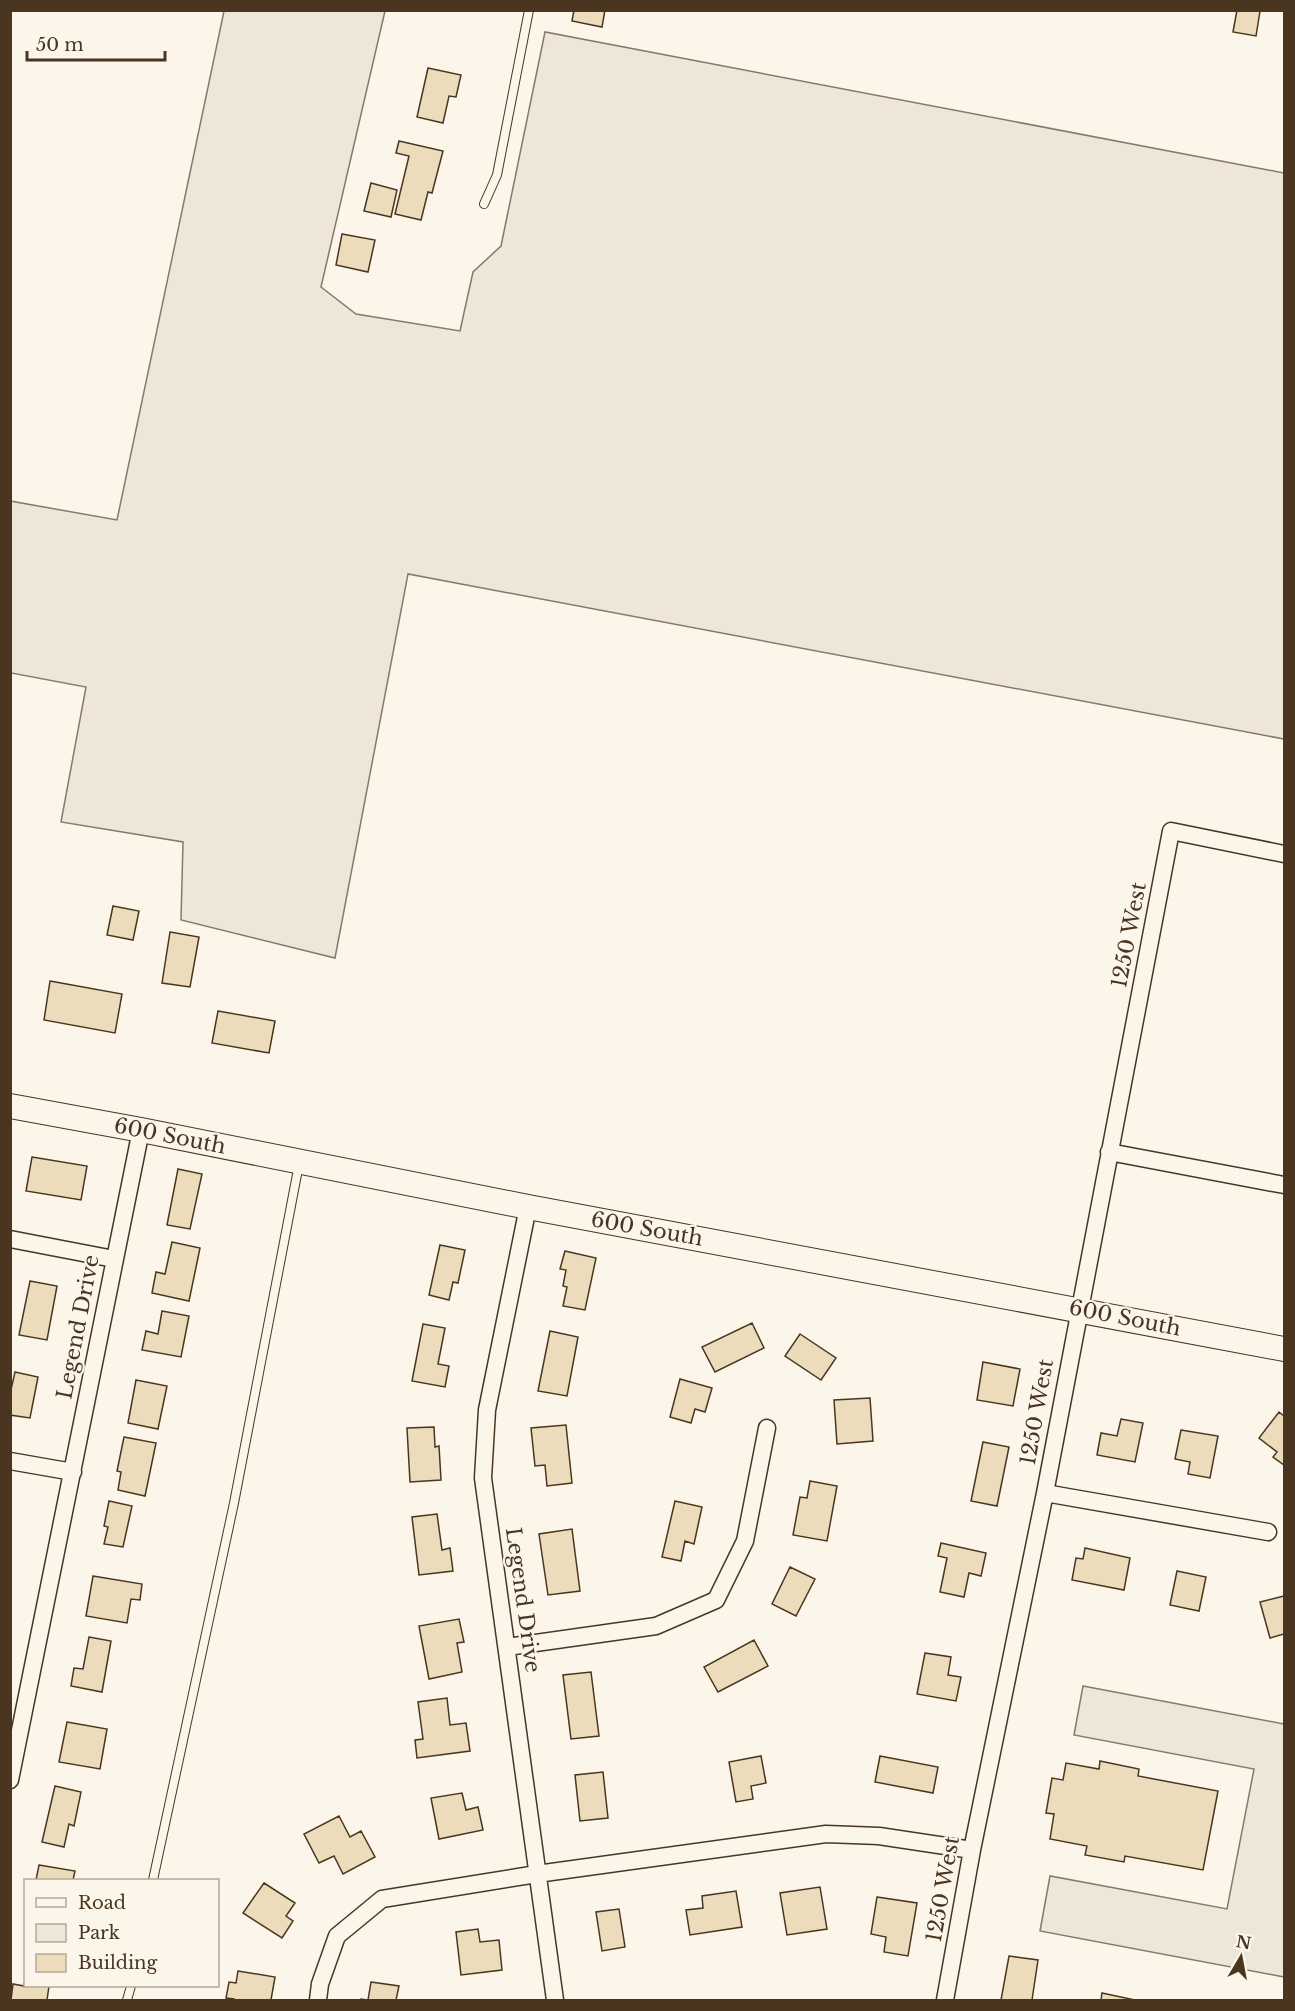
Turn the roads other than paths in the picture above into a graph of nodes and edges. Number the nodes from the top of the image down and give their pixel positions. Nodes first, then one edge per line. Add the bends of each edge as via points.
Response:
1 (529, 10) edge
2 (484, 204) dead end
3 (1284, 854) edge
4 (10, 1106) edge
5 (141, 1130) junction
6 (1109, 1152) junction
7 (299, 1161) junction
8 (1284, 1185) edge
9 (528, 1207) junction
10 (10, 1239) edge
11 (114, 1258) junction
12 (1079, 1309) junction
13 (1284, 1349) edge
14 (767, 1428) dead end
15 (10, 1461) edge
16 (73, 1472) junction
17 (1045, 1493) junction
18 (1268, 1532) dead end
19 (507, 1647) junction
20 (10, 1780) edge
21 (972, 1850) junction
22 (537, 1874) junction
23 (153, 1879) edge
24 (318, 2001) edge
25 (555, 2001) edge
26 (945, 2001) edge

1 - 2 lane via 497,175
3 - 6 street, 1250 West via 1171,831
4 - 5 main road, 600 South
5 - 7 main road, 600 South
5 - 11 street, Legend Drive
6 - 8 street
6 - 12 street, 1250 West
7 - 9 main road, 600 South
7 - 23 lane via 234,1503
9 - 12 main road, 600 South
9 - 19 street, Legend Drive via 487,1410 483,1478
10 - 11 street
11 - 16 street, Legend Drive
12 - 13 main road, 600 South
12 - 17 street, 1250 West
14 - 19 street via 744,1541 716,1600 656,1626
15 - 16 street
16 - 20 street, Legend Drive
17 - 18 street
17 - 21 street, 1250 West
19 - 22 street, Legend Drive
21 - 22 street via 879,1836 826,1834
21 - 26 street, 1250 West
22 - 24 street via 382,1899 337,1936
22 - 25 street, Legend Drive

